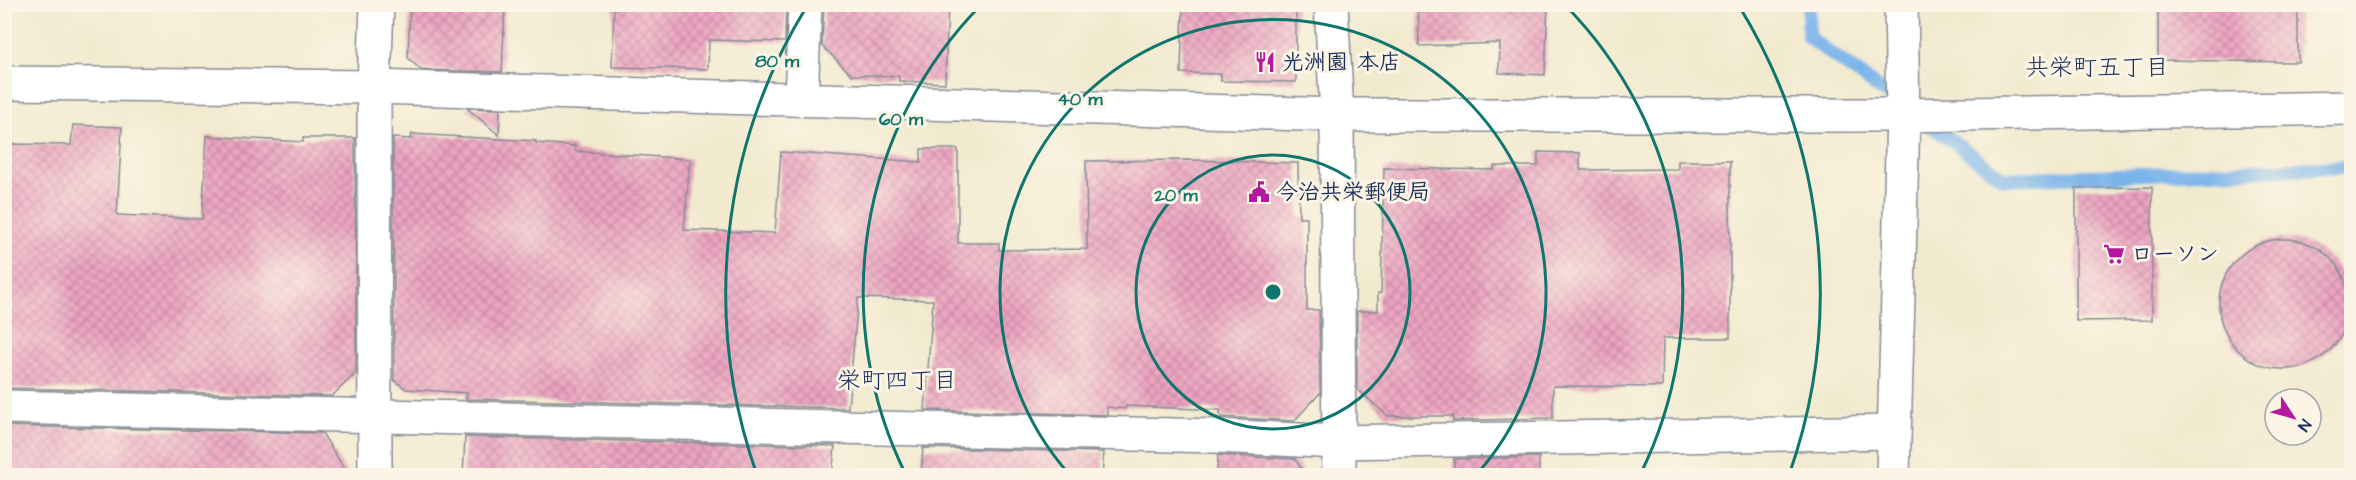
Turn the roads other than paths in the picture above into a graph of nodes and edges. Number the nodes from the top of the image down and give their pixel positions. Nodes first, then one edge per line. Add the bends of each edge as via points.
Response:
1 (378, 4) edge
2 (805, 4) edge
3 (1331, 4) edge
4 (1901, 4) edge
5 (4, 83) edge
6 (374, 87) junction
7 (801, 99) junction
8 (2352, 108) edge
9 (1337, 115) junction
10 (1903, 115) junction
11 (4, 407) edge
12 (375, 415) junction
13 (1894, 432) junction
14 (1339, 442) junction
15 (375, 476) edge
16 (1340, 476) edge
17 (1893, 476) edge

1 - 6 street
2 - 7 street
3 - 9 street
4 - 10 street
5 - 6 street
6 - 7 street
6 - 12 street
7 - 9 street
8 - 10 street
9 - 10 street
9 - 14 street
10 - 13 street
11 - 12 street
12 - 14 street
12 - 15 street
13 - 14 street
13 - 17 street
14 - 16 street

